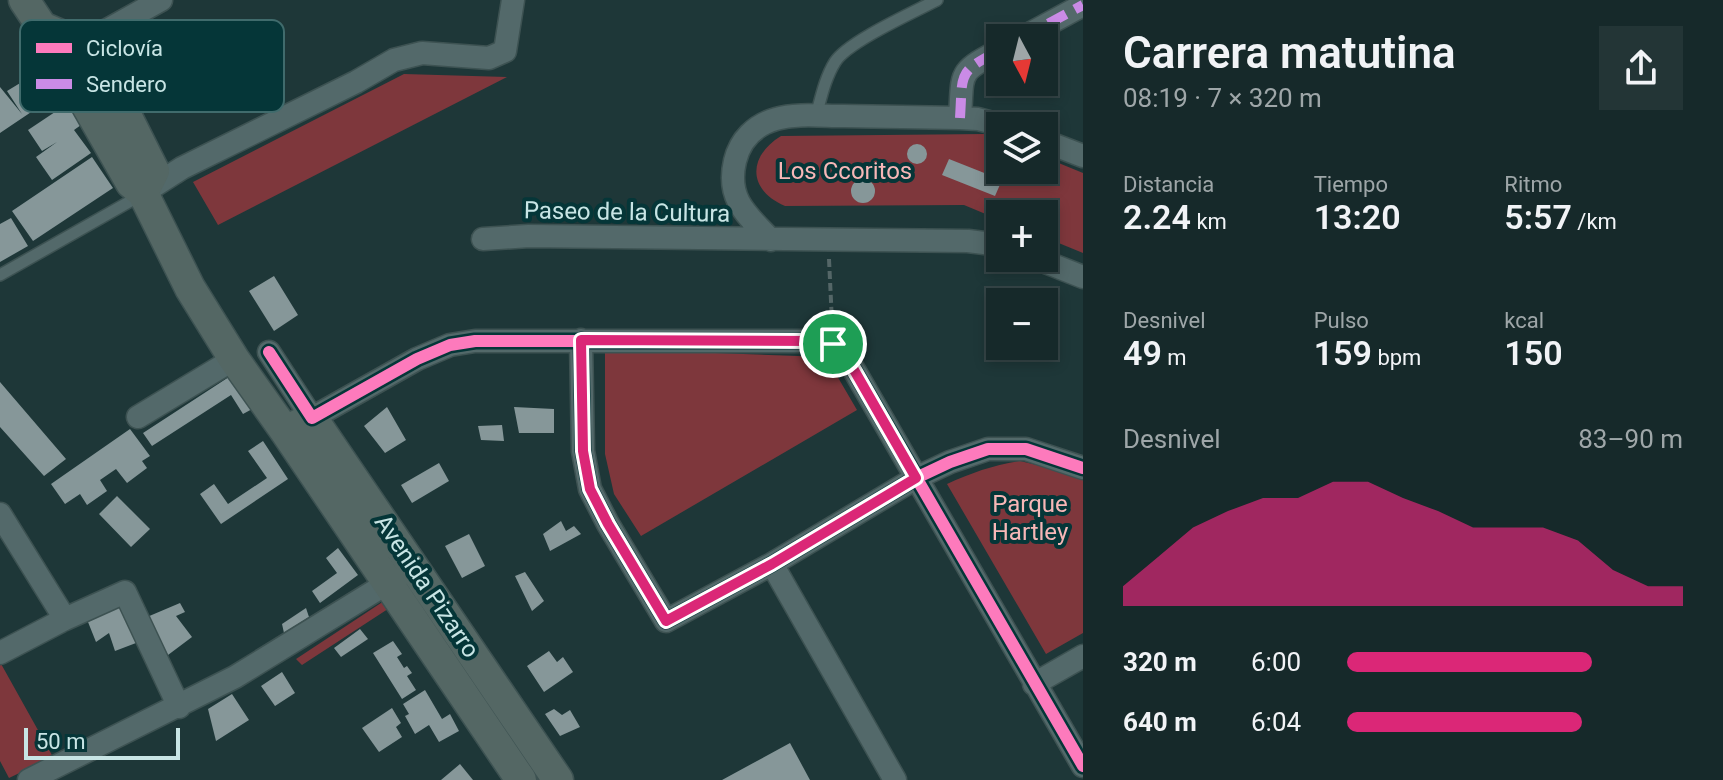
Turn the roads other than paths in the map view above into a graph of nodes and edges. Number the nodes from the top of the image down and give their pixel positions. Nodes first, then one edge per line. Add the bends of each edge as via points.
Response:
1 (24, 0) edge
2 (161, 0) edge
3 (513, 0) edge
4 (937, 0) edge
5 (1083, 5) edge
6 (37, 20) edge
7 (124, 20) edge
8 (1048, 24) edge
9 (986, 57) edge
10 (124, 112) edge
11 (816, 116) junction
12 (960, 118) junction
13 (986, 121) edge
14 (1058, 146) edge
15 (1083, 156) edge
16 (143, 193) junction
17 (483, 239) dead end
18 (771, 240) junction
19 (986, 243) edge
20 (1058, 267) edge
21 (0, 275) edge
22 (1083, 277) edge
23 (581, 340) junction
24 (269, 352) dead end
25 (234, 359) junction
26 (138, 417) dead end
27 (312, 418) junction
28 (285, 431) junction
29 (1083, 468) edge
30 (916, 478) junction
31 (0, 514) edge
32 (772, 564) junction
33 (413, 567) junction
34 (388, 583) junction
35 (65, 619) junction
36 (0, 653) edge
37 (1083, 656) edge
38 (1034, 684) junction
39 (179, 707) junction
40 (1083, 766) edge
41 (29, 780) edge
42 (521, 780) edge
43 (558, 780) edge
44 (895, 780) edge

1 - 6 main road
2 - 7 street
3 - 16 street via 505,51 489,58 422,53 394,60
4 - 11 lane via 853,45 836,60
5 - 8 street
9 - 12 street via 964,75
10 - 16 main road via 154,171
11 - 12 street
11 - 18 street via 762,125 750,133 735,160 738,203
12 - 13 street
14 - 15 street
16 - 21 lane
16 - 25 main road, Avenida Pizarro via 190,288
17 - 18 street, Paseo de la Cultura
18 - 19 street, Paseo de la Cultura
20 - 22 street
23 - 27 street via 450,345
23 - 30 street via 833,344 846,356
23 - 32 street via 583,451 590,489 666,621
24 - 27 street
25 - 26 street
25 - 28 main road, Avenida Pizarro
27 - 28 main road
27 - 33 main road, Avenida Pizarro
28 - 34 main road, Avenida Pizarro
29 - 30 street via 1026,449 988,449
30 - 32 street
30 - 38 street
31 - 35 street
32 - 44 street
33 - 34 street
33 - 43 main road, Avenida Pizarro
34 - 39 street
34 - 42 main road, Avenida Pizarro
35 - 36 street
35 - 39 street via 125,592
37 - 38 street
38 - 40 street
39 - 41 street

